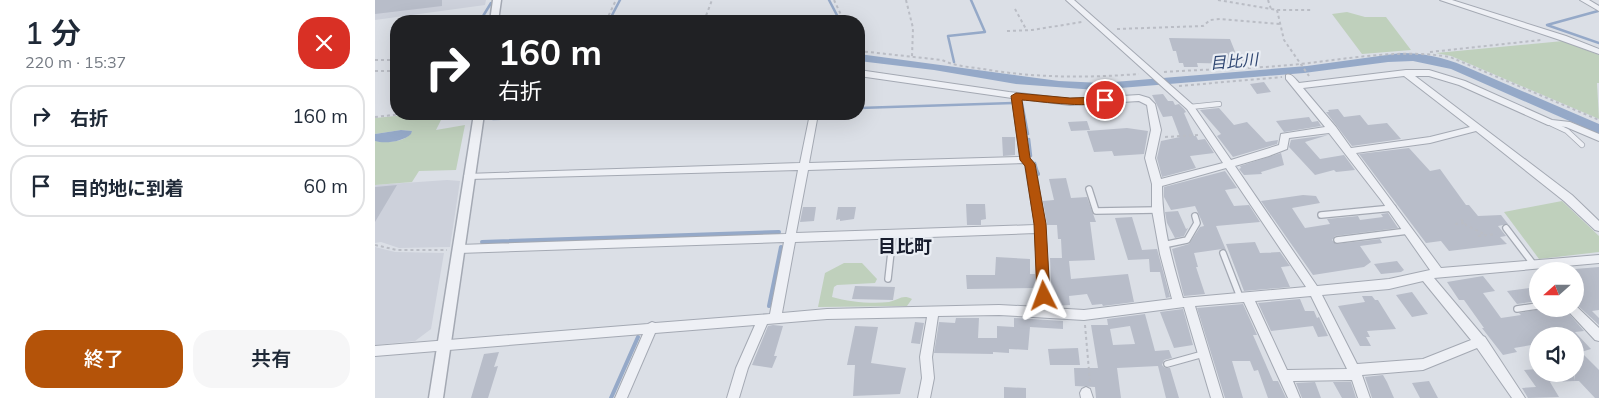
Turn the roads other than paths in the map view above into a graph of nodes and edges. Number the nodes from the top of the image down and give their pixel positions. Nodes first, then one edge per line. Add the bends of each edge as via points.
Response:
1 (497, 0) edge
2 (1070, 0) edge
3 (1443, 0) edge
4 (1458, 0) edge
5 (1584, 0) edge
6 (1599, 9) edge
7 (495, 15) edge
8 (1599, 46) edge
9 (1599, 52) edge
10 (1406, 73) junction
11 (865, 74) edge
12 (1289, 77) road end
13 (1297, 86) junction
14 (1016, 96) junction
15 (1219, 104) dead end
16 (1190, 107) junction
17 (478, 120) edge
18 (812, 120) edge
19 (1551, 123) junction
20 (1477, 128) junction
21 (1333, 129) junction
22 (1599, 138) edge
23 (1582, 145) dead end
24 (1350, 151) junction
25 (1025, 160) junction
26 (1229, 165) junction
27 (803, 166) junction
28 (469, 176) junction
29 (1157, 184) junction
30 (1089, 189) dead end
31 (1393, 208) junction
32 (1157, 210) junction
33 (1321, 215) dead end
34 (1195, 216) dead end
35 (1599, 227) edge
36 (1506, 228) dead end
37 (1040, 229) junction
38 (1409, 231) junction
39 (893, 234) junction
40 (790, 238) junction
41 (1337, 240) dead end
42 (1163, 245) junction
43 (459, 249) junction
44 (1223, 253) dead end
45 (1599, 259) edge
46 (1532, 262) edge
47 (1578, 262) edge
48 (1529, 268) edge
49 (1438, 273) junction
50 (1425, 276) junction
51 (889, 279) dead end
52 (1313, 290) junction
53 (1244, 296) junction
54 (1184, 302) junction
55 (1529, 307) edge
56 (1517, 309) dead end
57 (933, 312) junction
58 (1045, 312) junction
59 (769, 318) junction
60 (1582, 318) edge
61 (652, 327) junction
62 (1599, 336) edge
63 (1481, 341) junction
64 (444, 345) junction
65 (375, 351) edge
66 (1204, 354) junction
67 (1167, 364) dead end
68 (1355, 372) junction
69 (1284, 376) junction
70 (436, 398) edge
71 (621, 398) edge
72 (733, 398) edge
73 (923, 398) edge
74 (1217, 398) edge
75 (1294, 398) edge
76 (1364, 398) edge
77 (1519, 398) edge

1 - 7 street
2 - 16 street
3 - 9 street
4 - 8 street
5 - 6 street
10 - 13 street
10 - 19 street via 1445,77
10 - 20 street
11 - 14 street
12 - 13 street
13 - 21 street
14 - 25 street
14 - 29 street via 1070,102 1146,100 1151,104 1156,130 1150,158
15 - 16 lane
16 - 26 street
17 - 28 street
18 - 27 street
19 - 22 street via 1567,124
19 - 23 lane via 1567,131
20 - 24 street via 1430,140
20 - 35 street via 1568,198
21 - 24 street
21 - 26 street via 1284,136 1284,147
24 - 31 street
25 - 27 street
25 - 37 street via 1030,164
26 - 29 street
26 - 52 street
27 - 28 street
27 - 40 street
28 - 43 street
29 - 32 street
30 - 32 lane via 1096,212
31 - 33 lane
31 - 38 street
32 - 42 street
34 - 42 lane via 1197,223 1187,240
36 - 46 lane
37 - 39 street
37 - 58 street
38 - 41 lane
38 - 49 street
39 - 40 street
39 - 51 lane
40 - 43 street
40 - 59 street
42 - 54 street
43 - 64 street
44 - 53 lane
45 - 47 street
48 - 49 street
49 - 50 street
50 - 52 street via 1389,284
50 - 63 street
52 - 53 street
52 - 68 street
53 - 54 street
53 - 69 street
54 - 58 street via 1084,315
54 - 66 street
55 - 56 lane
57 - 58 street
57 - 59 street
57 - 73 street via 926,356 928,378
59 - 61 street
59 - 72 street via 742,368
60 - 62 street
61 - 64 street
61 - 71 street
63 - 68 street via 1423,364
63 - 77 street
64 - 65 street
64 - 70 street
66 - 67 lane
66 - 74 street
68 - 69 street
68 - 76 street
69 - 75 street

